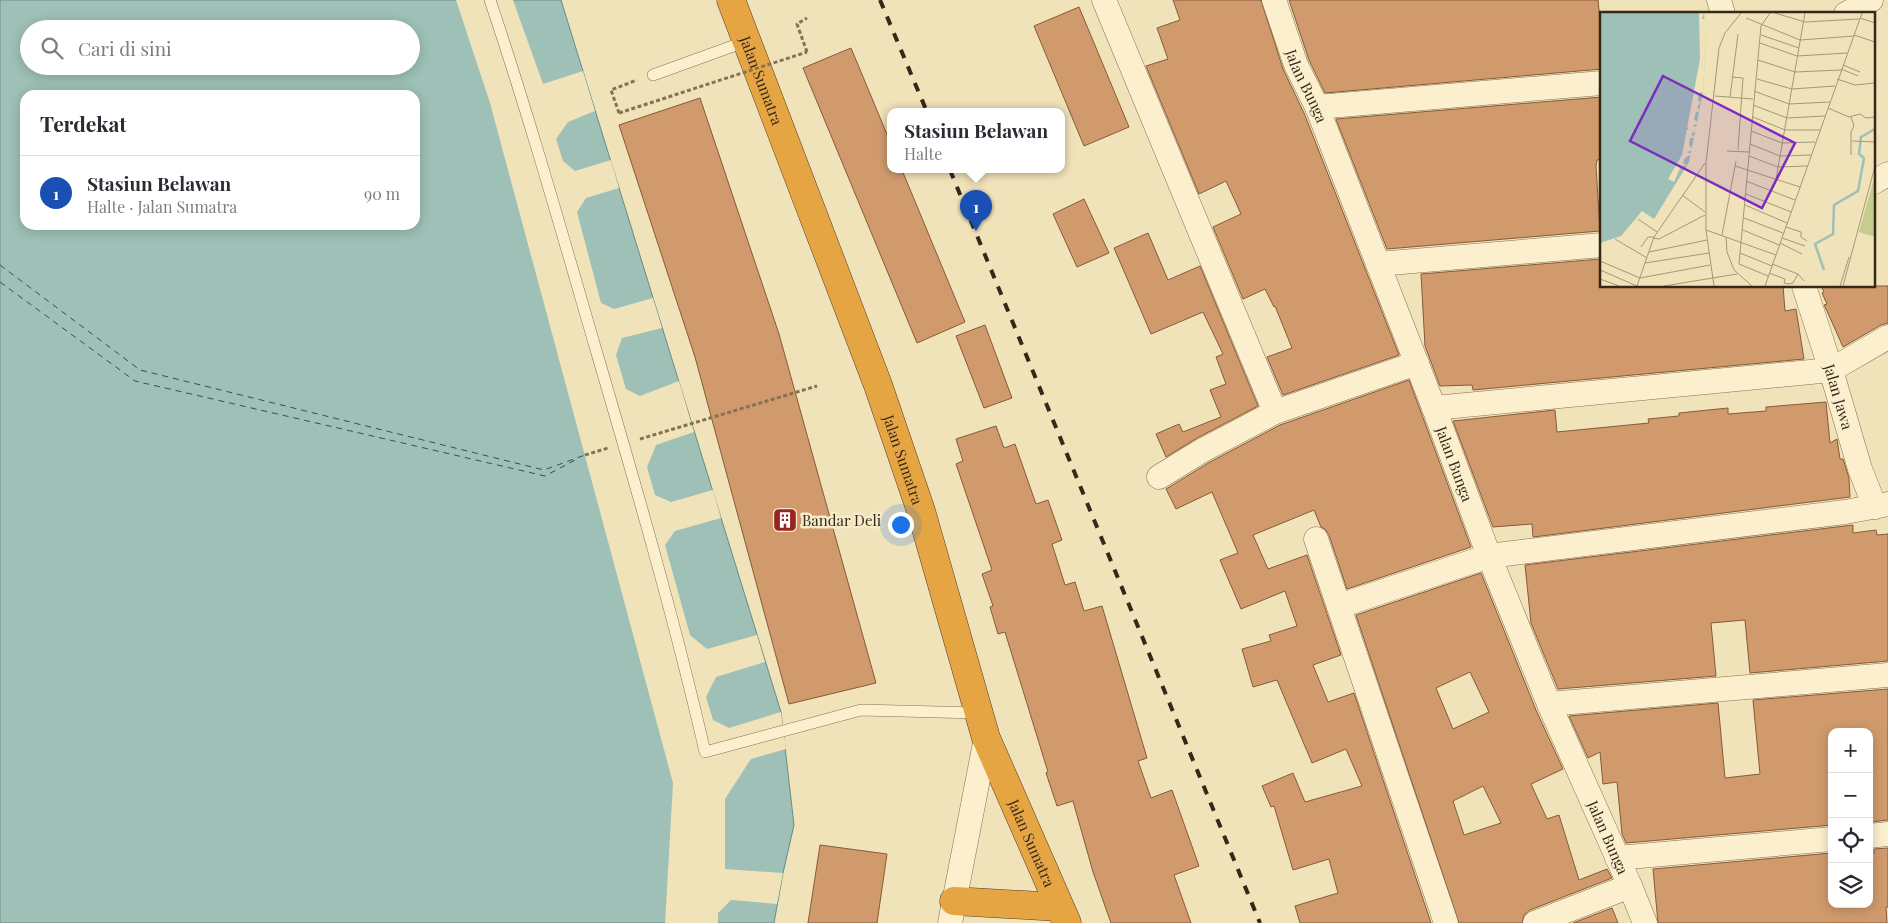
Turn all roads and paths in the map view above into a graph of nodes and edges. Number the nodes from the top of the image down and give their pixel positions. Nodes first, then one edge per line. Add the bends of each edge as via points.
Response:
1 (490, 0) edge
2 (731, 0) edge
3 (1104, 0) edge
4 (1274, 0) edge
5 (1871, 0) edge
6 (1850, 12) edge
7 (807, 18) dead end
8 (747, 41) junction
9 (653, 75) joint
10 (1600, 83) edge
11 (1317, 107) junction
12 (1888, 174) edge
13 (1876, 181) edge
14 (1600, 245) edge
15 (1378, 264) junction
16 (1805, 288) edge
17 (1888, 337) edge
18 (1417, 363) junction
19 (1831, 370) junction
20 (817, 386) dead end
21 (1434, 408) junction
22 (1275, 412) junction
23 (624, 444) junction
24 (585, 456) dead end
25 (1159, 477) dead end
26 (1881, 506) edge
27 (1316, 540) dead end
28 (1489, 556) junction
29 (1339, 606) junction
30 (1888, 675) edge
31 (1550, 704) junction
32 (982, 726) junction
33 (1888, 834) edge
34 (1873, 836) edge
35 (1828, 839) edge
36 (1617, 858) junction
37 (1630, 886) junction
38 (952, 912) edge
39 (1063, 915) edge
40 (1446, 923) edge
41 (1535, 923) edge
42 (1645, 923) edge

1 - 23 lane via 521,94
2 - 8 highway, Jalan Sumatra
3 - 22 street
4 - 11 street, Jalan Bunga via 1296,65
5 - 6 street
7 - 9 path, bridge via 798,24 806,52 619,113 611,90
8 - 9 lane
8 - 32 highway, Jalan Sumatra via 882,394 921,511
10 - 11 street
11 - 15 street, Jalan Bunga
12 - 13 street
14 - 15 street
15 - 18 street, Jalan Bunga
16 - 19 street, Jalan Jawa
17 - 19 street
18 - 21 street, Jalan Bunga
18 - 22 street
19 - 21 street
19 - 26 street, Jalan Jawa via 1860,469
20 - 23 path
21 - 28 street, Jalan Bunga
22 - 25 street
23 - 24 path
23 - 32 lane via 705,752 861,710
26 - 28 street
27 - 29 street
28 - 29 street
28 - 31 street, Jalan Bunga
29 - 40 street
30 - 31 street
31 - 36 street, Jalan Bunga
32 - 38 street
32 - 39 highway, Jalan Sumatra
33 - 34 street
35 - 36 street
36 - 37 street, Jalan Bunga
37 - 41 street
37 - 42 street, Jalan Bunga
38 - 39 highway

